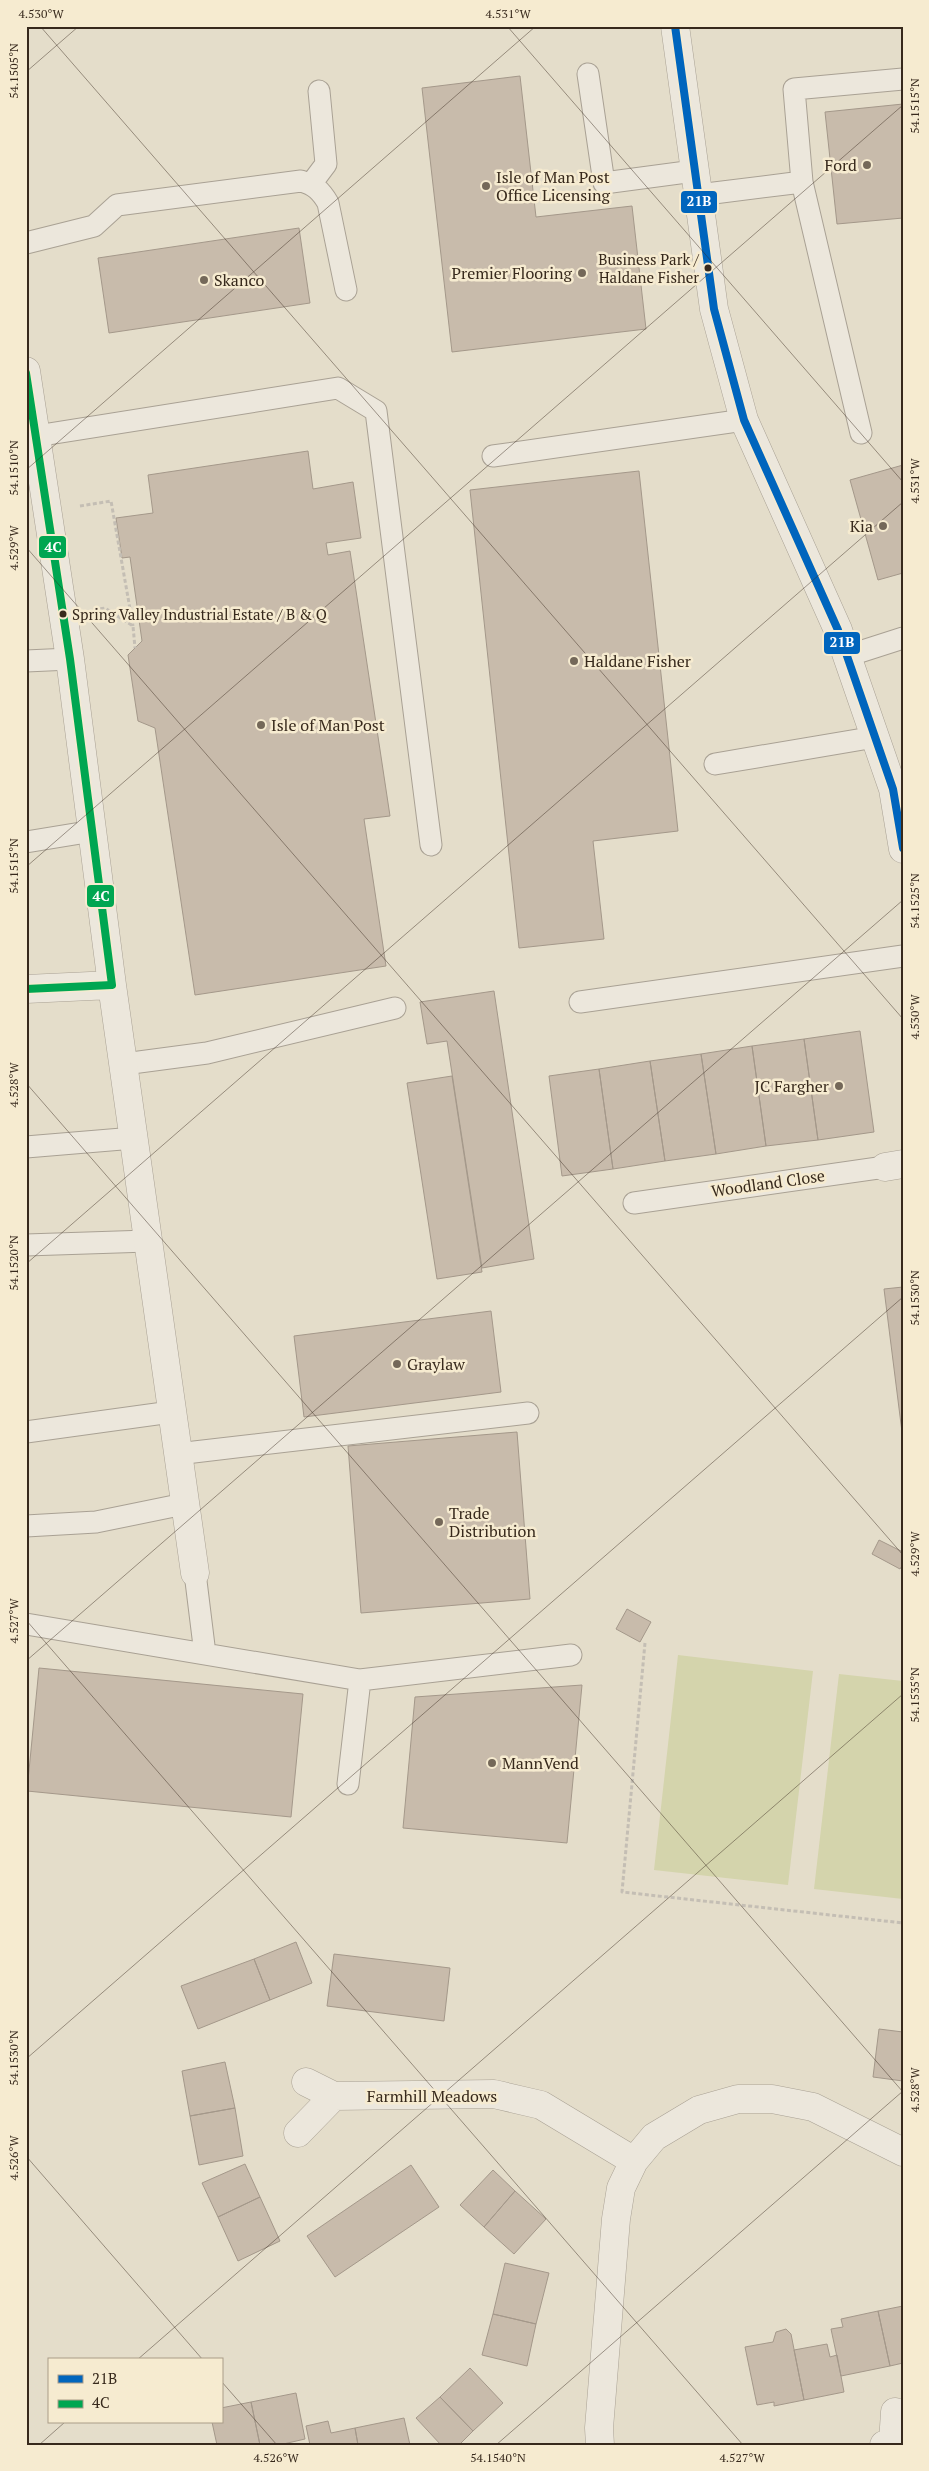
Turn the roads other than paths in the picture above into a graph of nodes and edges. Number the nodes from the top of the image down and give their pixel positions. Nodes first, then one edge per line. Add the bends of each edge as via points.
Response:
1 (675, 26) edge
2 (588, 74) dead end
3 (903, 79) edge
4 (319, 91) dead end
5 (802, 182) junction
6 (696, 183) junction
7 (311, 184) junction
8 (26, 243) edge
9 (346, 290) dead end
10 (26, 371) edge
11 (744, 420) junction
12 (861, 433) dead end
13 (36, 436) junction
14 (493, 456) dead end
15 (903, 638) edge
16 (847, 656) junction
17 (70, 660) junction
18 (26, 661) edge
19 (875, 737) junction
20 (715, 764) dead end
21 (92, 831) junction
22 (26, 842) edge
23 (431, 845) dead end
24 (903, 849) edge
25 (903, 956) edge
26 (112, 985) junction
27 (26, 989) edge
28 (580, 1002) dead end
29 (395, 1008) dead end
30 (124, 1064) junction
31 (134, 1138) junction
32 (26, 1147) edge
33 (894, 1165) edge
34 (634, 1203) dead end
35 (148, 1241) junction
36 (26, 1246) edge
37 (171, 1412) junction
38 (528, 1413) dead end
39 (26, 1432) edge
40 (177, 1454) junction
41 (184, 1504) junction
42 (26, 1526) edge
43 (195, 1573) joint
44 (26, 1624) edge
45 (205, 1654) junction
46 (571, 1655) dead end
47 (360, 1680) junction
48 (348, 1784) dead end
49 (306, 2082) dead end
50 (334, 2096) junction
51 (298, 2133) dead end
52 (903, 2152) edge
53 (634, 2161) junction
54 (895, 2412) dead end
55 (890, 2444) edge
56 (600, 2445) edge

1 - 6 street
2 - 6 lane via 604,183
3 - 5 lane via 794,89
4 - 7 lane via 326,164
5 - 6 lane
5 - 12 lane
6 - 11 street via 714,309
7 - 8 lane via 301,181 117,204 94,226
7 - 9 lane via 322,192 328,203
10 - 13 street
11 - 14 lane
11 - 16 street
13 - 17 street
13 - 23 lane via 338,388 376,411
15 - 16 lane
16 - 19 street
17 - 18 lane
17 - 21 street
19 - 20 lane
19 - 24 street via 893,789
21 - 22 lane
21 - 26 street
25 - 28 lane
26 - 27 street
26 - 30 street
29 - 30 lane via 207,1053
30 - 31 street
31 - 32 lane
31 - 35 street
33 - 34 lane, Woodland Close
35 - 36 lane
35 - 37 street
37 - 39 lane
37 - 40 street
38 - 40 lane
40 - 41 street
41 - 42 lane via 96,1522
41 - 43 street
43 - 45 lane
44 - 45 lane
45 - 47 lane
46 - 47 lane
47 - 48 lane
49 - 50 street, Farmhill Meadows
50 - 51 street
50 - 53 street, Farmhill Meadows via 494,2094 541,2105
52 - 53 street via 813,2107 772,2099 738,2099 699,2110 654,2137
53 - 56 street via 621,2188 616,2219
54 - 55 street

